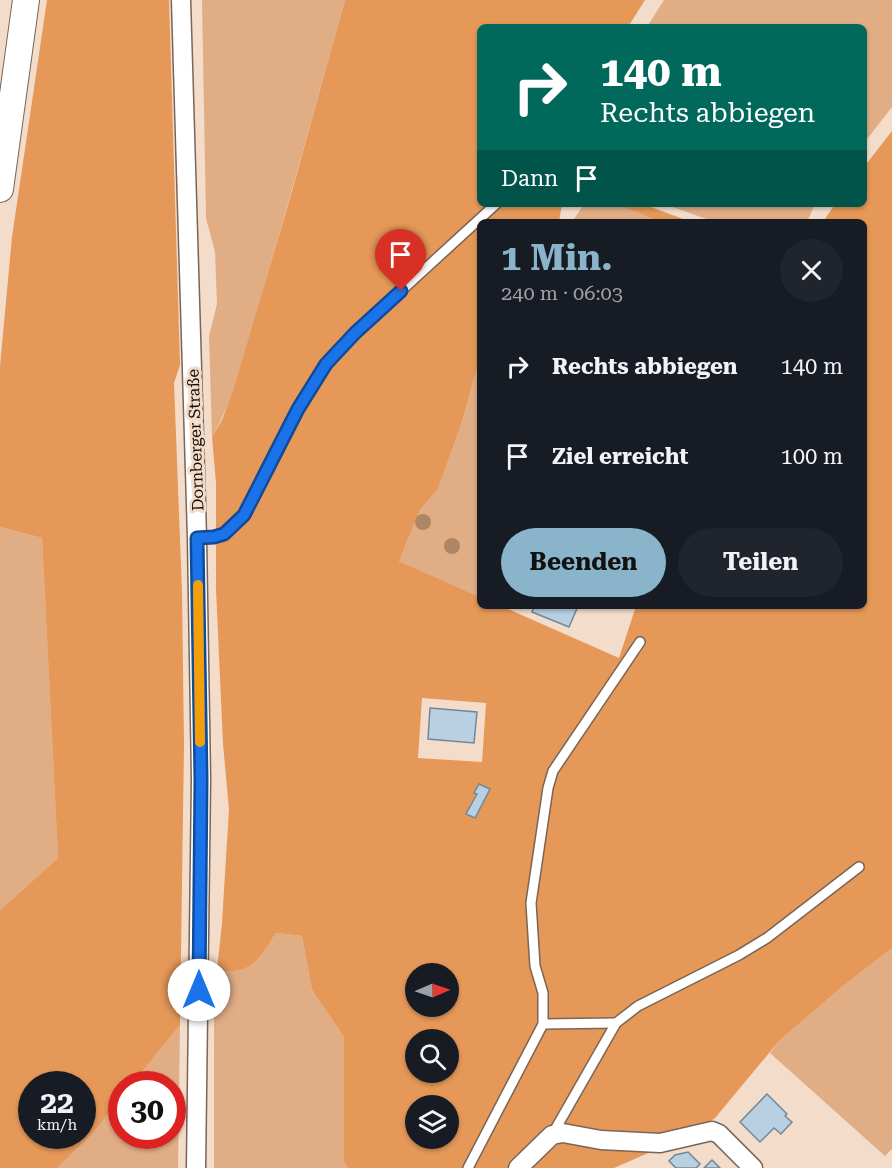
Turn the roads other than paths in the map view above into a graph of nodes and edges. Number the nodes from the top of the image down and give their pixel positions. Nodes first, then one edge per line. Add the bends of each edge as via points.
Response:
1 (26, 0) edge
2 (181, 0) edge
3 (0, 189) edge
4 (493, 207) edge
5 (480, 219) edge
6 (477, 221) edge
7 (197, 538) junction
8 (640, 642) dead end
9 (859, 867) dead end
10 (616, 1023) junction
11 (543, 1024) junction
12 (552, 1135) junction
13 (196, 1168) edge
14 (468, 1168) edge
15 (518, 1168) edge
16 (753, 1168) edge

1 - 3 main road
2 - 7 street, Dornberger Straße
4 - 5 lane
6 - 7 lane via 326,364 298,409 244,515 224,534
7 - 13 street, Dornberger Straße via 201,779
8 - 11 lane via 553,771 548,788 531,903 535,966 543,993
9 - 10 lane via 767,938 638,1006
10 - 11 lane
10 - 12 lane
11 - 14 lane
12 - 15 street
12 - 16 street via 660,1143 712,1131

